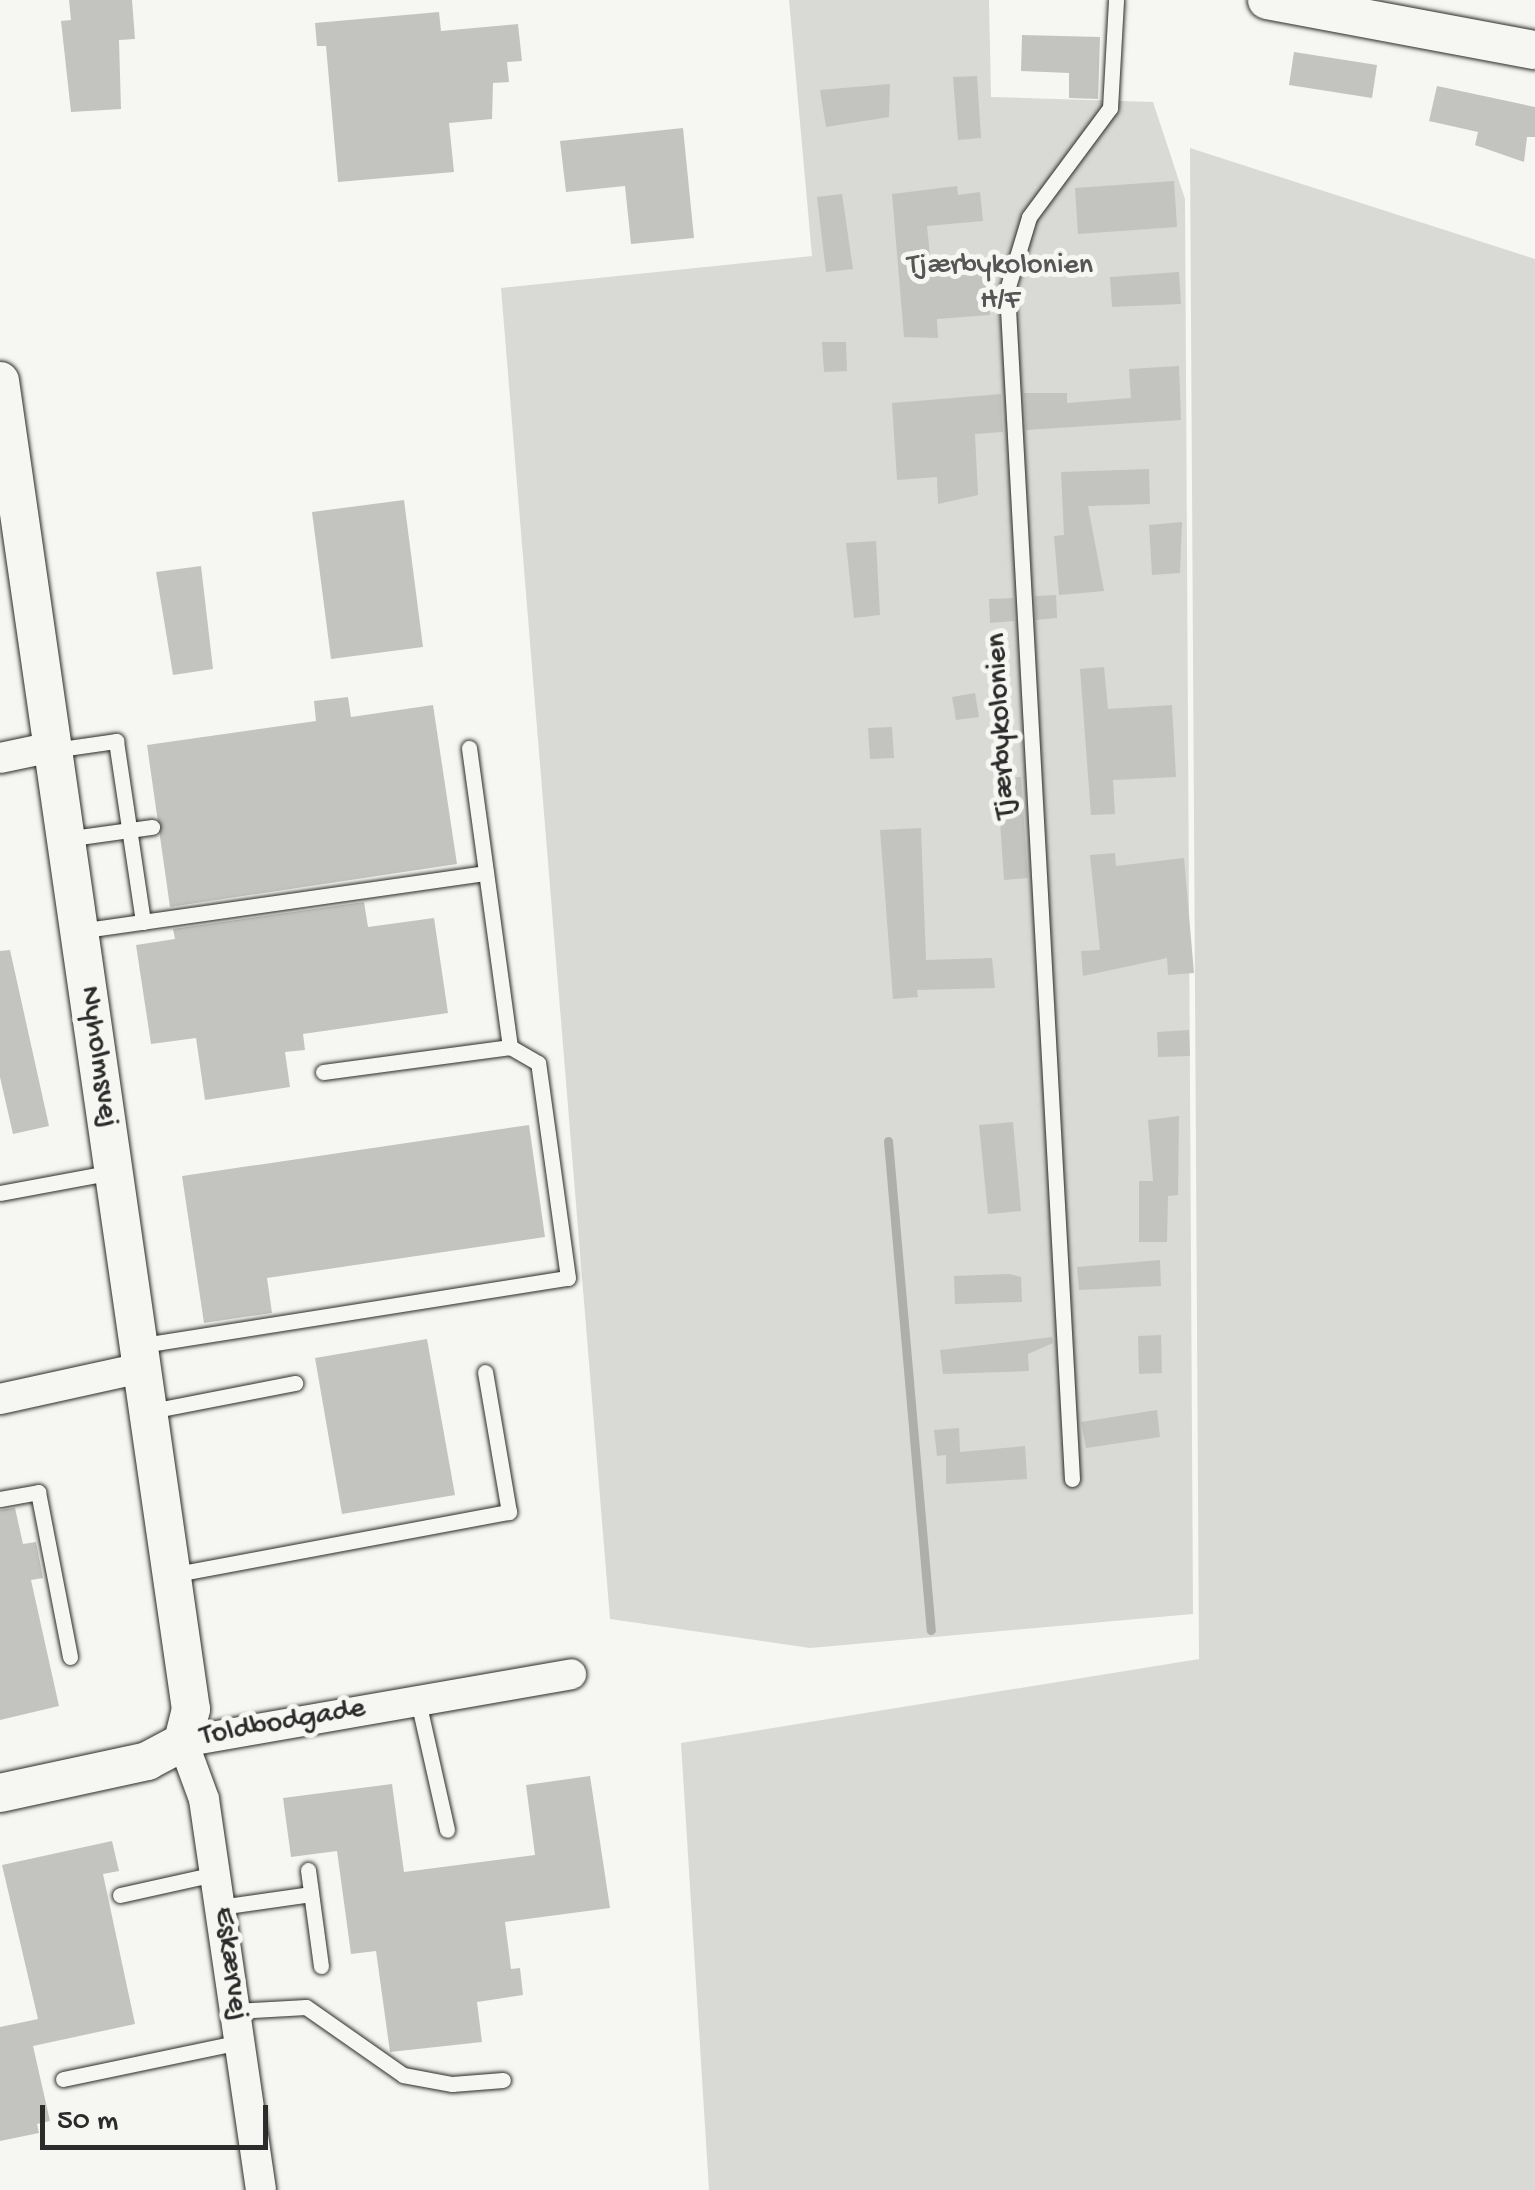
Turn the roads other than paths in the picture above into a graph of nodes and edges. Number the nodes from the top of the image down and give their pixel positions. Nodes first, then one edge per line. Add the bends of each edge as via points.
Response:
1 (1116, 0) edge
2 (1266, 0) edge
3 (1535, 50) edge
4 (0, 381) edge
5 (7, 479) edge
6 (469, 748) dead end
7 (52, 749) junction
8 (0, 758) edge
9 (152, 828) dead end
10 (130, 830) junction
11 (65, 839) junction
12 (486, 873) junction
13 (143, 922) junction
14 (78, 931) junction
15 (510, 1047) junction
16 (324, 1072) dead end
17 (113, 1172) junction
18 (0, 1193) edge
19 (139, 1357) junction
20 (485, 1372) dead end
21 (295, 1383) dead end
22 (0, 1399) edge
23 (147, 1412) junction
24 (1072, 1479) dead end
25 (0, 1499) edge
26 (171, 1575) junction
27 (70, 1657) dead end
28 (571, 1674) dead end
29 (418, 1701) junction
30 (183, 1742) junction
31 (0, 1792) edge
32 (447, 1830) dead end
33 (308, 1870) dead end
34 (216, 1874) junction
35 (311, 1894) junction
36 (120, 1896) dead end
37 (220, 1907) junction
38 (321, 1966) dead end
39 (235, 2010) junction
40 (240, 2042) junction
41 (63, 2079) dead end
42 (503, 2080) dead end
43 (262, 2190) edge

1 - 24 lane, Tjærbykolonien via 1110,108 1029,218 1007,290
2 - 3 street
4 - 5 street, Nyholmsvej
5 - 7 street, Nyholmsvej
6 - 12 lane
7 - 8 street
7 - 10 lane via 116,742
7 - 11 street, Nyholmsvej
9 - 10 lane
10 - 11 lane
10 - 13 lane
11 - 14 street, Nyholmsvej
12 - 13 lane
12 - 15 lane
13 - 14 lane
14 - 17 street, Nyholmsvej
15 - 16 lane
15 - 19 lane via 538,1064 568,1278
17 - 18 lane
17 - 19 street, Nyholmsvej
19 - 22 street
19 - 23 street, Nyholmsvej
20 - 26 lane via 509,1512
21 - 23 lane
23 - 26 street, Nyholmsvej
25 - 27 lane via 38,1492
26 - 30 street, Nyholmsvej via 191,1709
28 - 29 street, Toldbodgade
29 - 30 street, Toldbodgade
29 - 32 lane
30 - 31 street, Toldbodgade via 148,1760
30 - 34 street, Eskærvej via 204,1799
33 - 35 lane
34 - 36 lane
34 - 37 street, Eskærvej
35 - 37 lane
35 - 38 lane
37 - 39 street, Eskærvej
39 - 40 street, Eskærvej
39 - 42 lane via 306,2007 403,2074 452,2084
40 - 41 lane
40 - 43 street, Eskærvej

